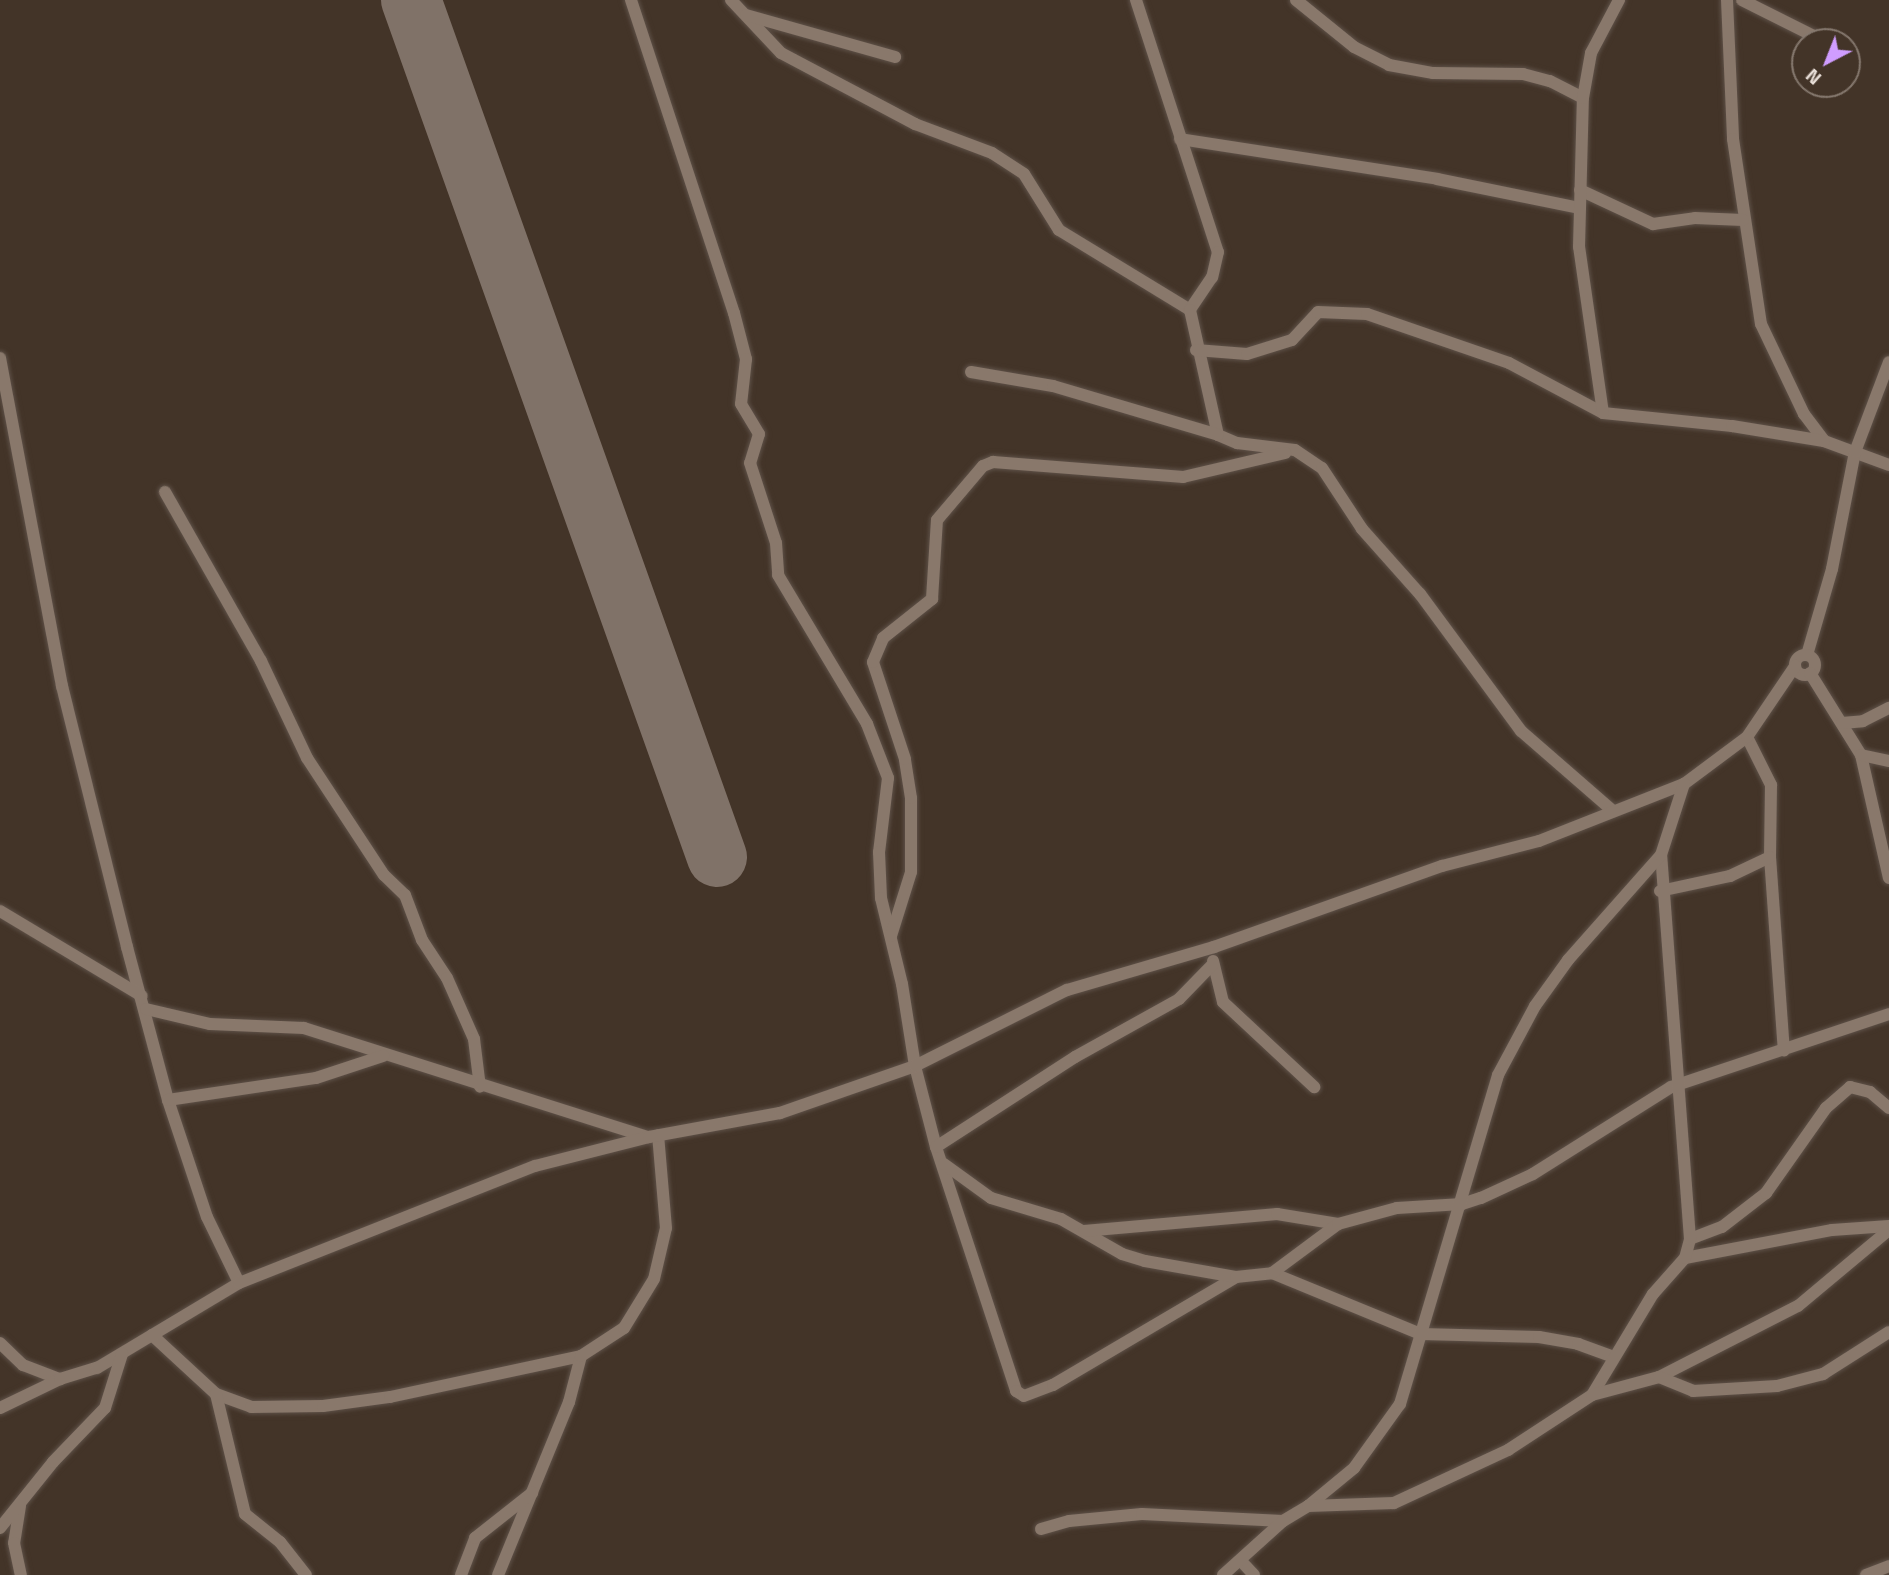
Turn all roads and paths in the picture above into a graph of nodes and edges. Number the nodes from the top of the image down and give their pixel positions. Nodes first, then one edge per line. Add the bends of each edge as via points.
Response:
1 (631, 0) edge
2 (731, 0) edge
3 (1136, 0) edge
4 (1296, 0) edge
5 (1619, 0) edge
6 (1727, 0) edge
7 (1742, 0) edge
8 (746, 15) junction
9 (1798, 28) edge
10 (895, 57) dead end
11 (1583, 98) junction
12 (1180, 139) junction
13 (1580, 190) junction
14 (1580, 208) junction
15 (1743, 220) junction
16 (1191, 310) junction
17 (1196, 350) junction
18 (0, 358) edge
19 (1889, 362) edge
20 (971, 372) dead end
21 (1603, 413) junction
22 (1218, 435) junction
23 (1824, 441) junction
24 (1295, 450) junction
25 (1855, 452) junction
26 (1889, 465) edge
27 (165, 492) dead end
28 (1807, 655) junction
29 (1795, 666) junction
30 (1810, 673) junction
31 (1889, 708) edge
32 (1842, 723) junction
33 (1747, 737) junction
34 (1861, 755) junction
35 (1889, 761) edge
36 (1684, 785) junction
37 (1612, 811) junction
38 (1661, 855) junction
39 (1770, 857) junction
40 (1889, 878) edge
41 (1660, 891) junction
42 (0, 911) edge
43 (891, 936) junction
44 (1214, 947) junction
45 (1213, 964) junction
46 (142, 996) junction
47 (146, 1009) junction
48 (1889, 1014) edge
49 (1784, 1050) junction
50 (383, 1055) junction
51 (915, 1066) junction
52 (1681, 1084) junction
53 (480, 1087) junction
54 (1314, 1087) dead end
55 (168, 1100) junction
56 (1889, 1108) edge
57 (654, 1136) junction
58 (936, 1147) junction
59 (944, 1164) junction
60 (1462, 1204) junction
61 (1338, 1224) junction
62 (1889, 1228) edge
63 (1082, 1231) junction
64 (1690, 1239) junction
65 (1685, 1258) junction
66 (1272, 1273) junction
67 (1237, 1277) junction
68 (239, 1283) junction
69 (1889, 1332) edge
70 (1421, 1334) junction
71 (152, 1335) junction
72 (0, 1343) edge
73 (122, 1354) junction
74 (580, 1356) junction
75 (1614, 1357) junction
76 (1659, 1377) junction
77 (60, 1379) junction
78 (216, 1394) junction
79 (1592, 1395) junction
80 (0, 1408) edge
81 (532, 1493) junction
82 (21, 1502) junction
83 (1308, 1506) junction
84 (1283, 1521) junction
85 (0, 1528) edge
86 (1041, 1530) dead end
87 (1241, 1561) junction
88 (1889, 1566) edge
89 (21, 1575) edge
90 (306, 1575) edge
91 (460, 1575) edge
92 (498, 1575) edge
93 (1223, 1575) edge
94 (1254, 1575) edge
95 (1866, 1575) edge

1 - 43 street via 746,359 741,404 759,434 750,463 776,543 778,575 867,724 888,778 878,852 881,898
2 - 8 street
3 - 12 street
4 - 11 street via 1354,47 1389,65 1433,73 1522,74 1550,81
5 - 11 street via 1591,53
6 - 15 street via 1733,139
7 - 9 street
8 - 10 street
8 - 16 street via 781,53 915,124 992,153 1030,179 1047,217 1059,230
11 - 13 street
12 - 14 street via 1437,179
12 - 16 street via 1219,252 1212,277
13 - 14 street
13 - 15 street via 1653,224 1695,218
14 - 21 street via 1579,247
15 - 23 street via 1761,324 1804,414
16 - 17 street
17 - 21 street via 1247,354 1292,340 1318,312 1367,314 1509,363
17 - 22 street
18 - 46 street via 62,685
19 - 25 street
20 - 22 street via 1053,386
21 - 23 street
22 - 24 street via 1237,443
23 - 25 street
24 - 37 street via 1322,468 1362,529 1428,604 1521,731
24 - 43 street via 1183,477 993,462 983,466 937,520 930,603 883,638 873,662 905,759 911,798 911,872
25 - 26 street
25 - 28 street via 1832,569
27 - 53 street via 261,660 307,758 384,875 405,895 422,940 447,978 474,1039
28 - 29 street via 1796,659
28 - 30 street via 1814,663
29 - 30 street via 1799,673
29 - 33 street
30 - 32 street
31 - 32 street via 1863,721
32 - 34 street
33 - 36 street
33 - 39 street via 1771,785
34 - 35 street
34 - 40 street
36 - 37 street
36 - 38 street
37 - 44 street via 1539,841 1442,866
38 - 41 street
38 - 60 street via 1568,960 1513,1044 1494,1088
39 - 41 street via 1730,876
39 - 49 street
41 - 52 street
42 - 46 street
43 - 51 street
44 - 45 street
44 - 51 street via 1067,990
45 - 54 street via 1223,1002
45 - 58 street via 1179,999 1039,1079
46 - 47 street
47 - 50 street via 210,1024 304,1028
47 - 55 street
48 - 49 street
49 - 52 street
50 - 53 street
50 - 55 street via 316,1078
51 - 57 street via 780,1113
51 - 58 street
52 - 60 street via 1660,1092 1533,1174
52 - 64 street
53 - 57 street
55 - 68 street via 207,1217
56 - 64 street via 1870,1092 1850,1087 1826,1108 1766,1193 1722,1227
57 - 68 street via 535,1166
57 - 74 street via 666,1228 654,1279 624,1328
58 - 59 street
59 - 63 street via 991,1198 1061,1219
59 - 67 street via 1020,1395 1053,1385
60 - 61 street via 1430,1203
60 - 70 street
61 - 63 street via 1277,1214
61 - 66 street
62 - 65 street via 1866,1225
62 - 76 street via 1798,1306
63 - 67 street via 1134,1257
64 - 65 street
65 - 75 street via 1653,1294
66 - 67 street
66 - 70 street
68 - 71 street
69 - 76 street via 1823,1374 1777,1386 1693,1391
70 - 75 street via 1539,1337
70 - 83 street via 1410,1377 1387,1426 1354,1468
71 - 73 street
71 - 78 street
72 - 77 street via 23,1365
73 - 77 street
73 - 82 street via 105,1408
74 - 78 street via 449,1388 323,1406 251,1407
74 - 81 street via 576,1382
75 - 79 street
76 - 79 street
77 - 80 street
78 - 90 street via 244,1514 280,1542
79 - 83 street via 1508,1450 1420,1494 1366,1507
81 - 91 street via 475,1538
81 - 92 street
82 - 85 street
82 - 89 street via 14,1543
83 - 84 street
84 - 86 street via 1142,1514 1069,1521
84 - 87 street
87 - 93 street
87 - 94 street
88 - 95 street

